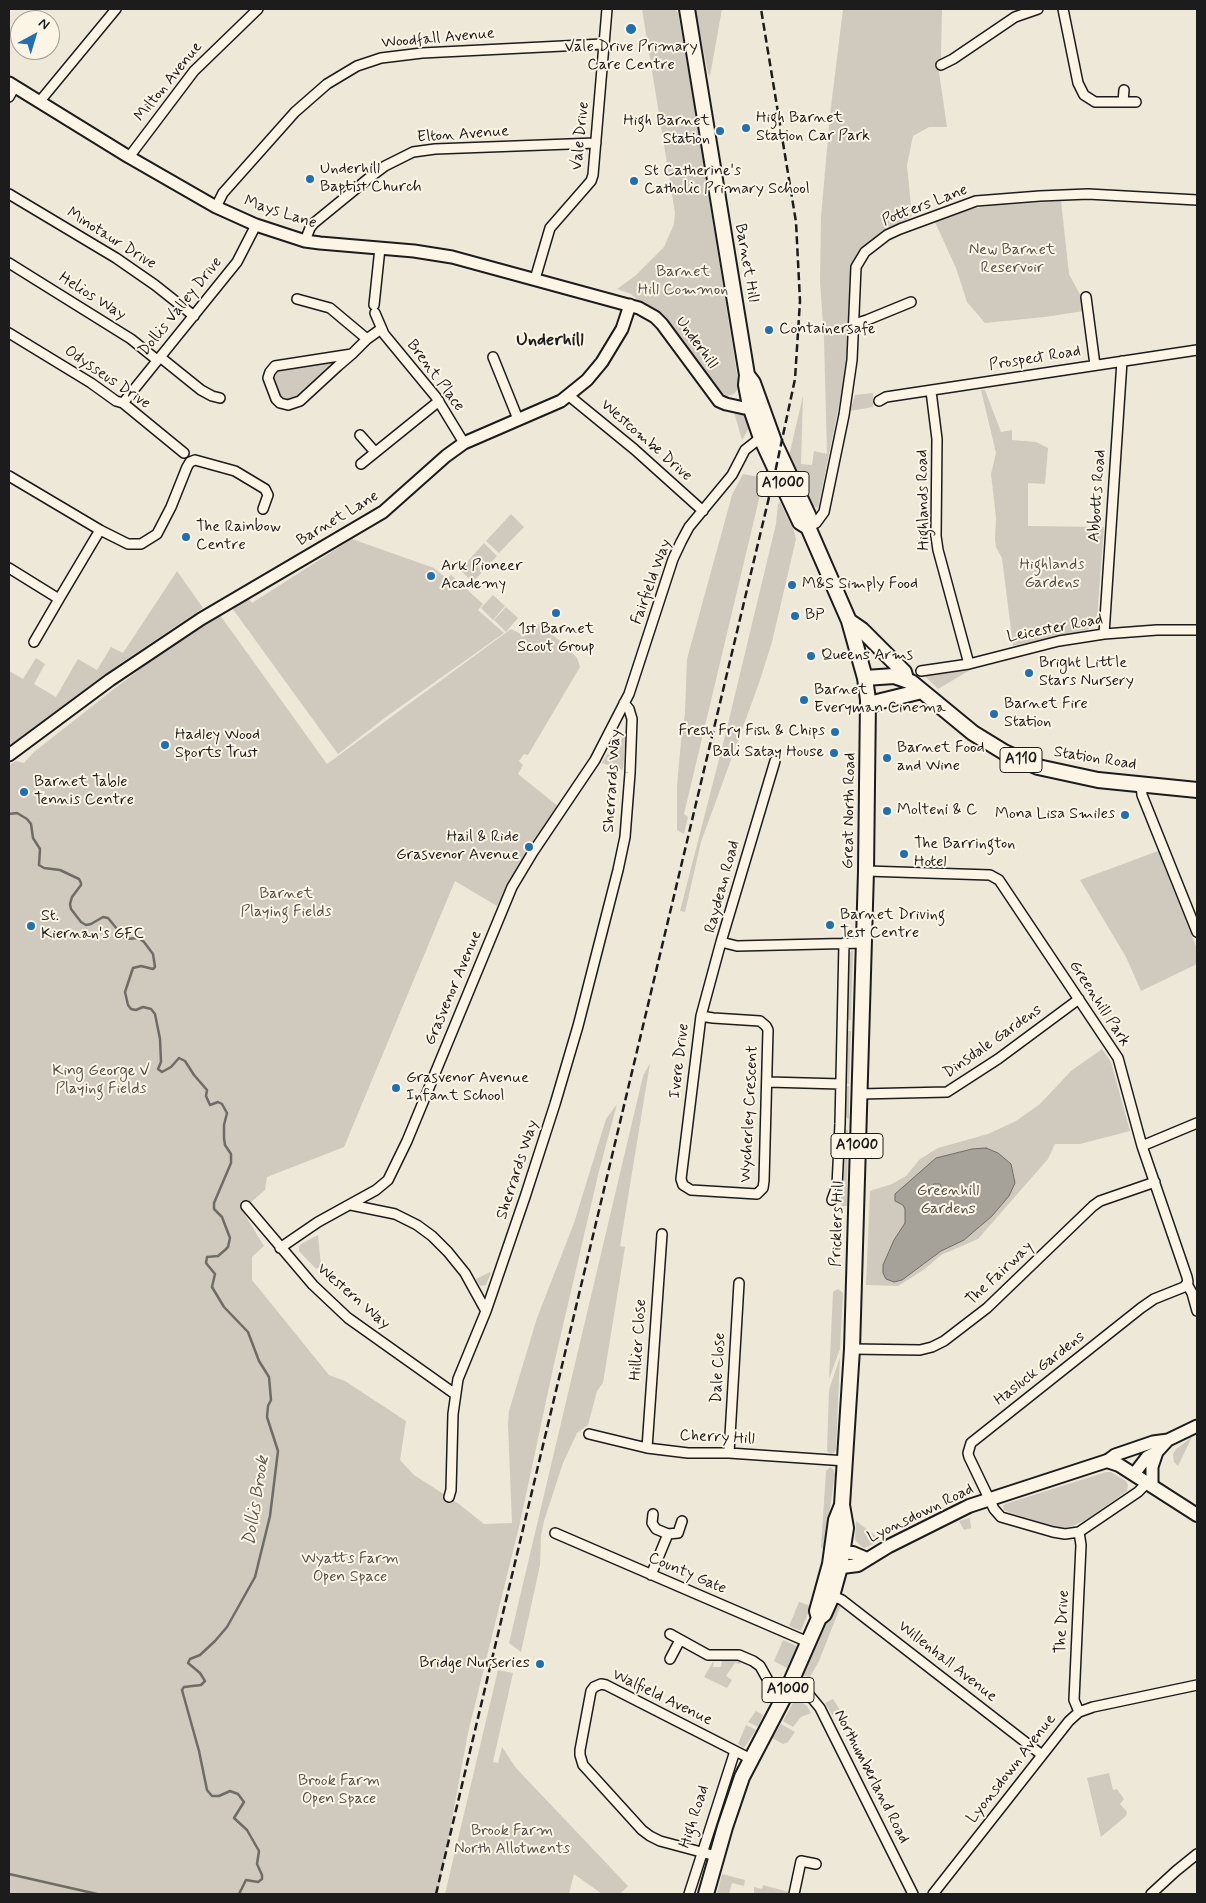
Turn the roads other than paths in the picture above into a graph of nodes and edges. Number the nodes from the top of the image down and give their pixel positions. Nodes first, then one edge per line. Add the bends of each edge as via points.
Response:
1 (116, 9) edge
2 (258, 9) edge
3 (606, 9) edge
4 (688, 9) edge
5 (1038, 9) edge
6 (1063, 9) edge
7 (604, 44) junction
8 (941, 65) dead end
9 (12, 85) edge
10 (1124, 90) dead end
11 (9, 97) edge
12 (40, 101) junction
13 (1124, 102) junction
14 (1136, 102) dead end
15 (596, 143) junction
16 (129, 157) junction
17 (9, 194) edge
18 (1197, 200) edge
19 (216, 207) junction
20 (256, 225) junction
21 (305, 241) junction
22 (380, 248) junction
23 (9, 263) edge
24 (535, 279) junction
25 (1086, 297) dead end
26 (296, 299) dead end
27 (911, 302) dead end
28 (630, 305) junction
29 (194, 316) junction
30 (854, 324) junction
31 (381, 329) junction
32 (9, 333) edge
33 (367, 339) junction
34 (1197, 350) edge
35 (352, 354) junction
36 (493, 357) dead end
37 (158, 359) junction
38 (1122, 361) junction
39 (1096, 365) junction
40 (931, 391) junction
41 (568, 395) junction
42 (220, 398) dead end
43 (438, 401) junction
44 (753, 401) junction
45 (879, 401) dead end
46 (123, 404) junction
47 (518, 419) junction
48 (360, 435) dead end
49 (767, 435) junction
50 (464, 443) junction
51 (374, 452) junction
52 (184, 453) dead end
53 (360, 464) dead end
54 (9, 476) edge
55 (263, 509) dead end
56 (703, 511) junction
57 (808, 527) junction
58 (100, 530) junction
59 (9, 568) edge
60 (59, 599) junction
61 (849, 621) junction
62 (1197, 630) edge
63 (1104, 634) junction
64 (34, 642) dead end
65 (969, 664) junction
66 (921, 671) dead end
67 (865, 678) junction
68 (906, 679) junction
69 (922, 691) junction
70 (624, 703) junction
71 (868, 708) junction
72 (9, 754) edge
73 (775, 761) dead end
74 (1141, 784) junction
75 (1197, 790) edge
76 (866, 871) junction
77 (1197, 932) edge
78 (721, 942) junction
79 (844, 943) junction
80 (864, 943) junction
81 (1079, 999) junction
82 (701, 1016) junction
83 (860, 1025) junction
84 (843, 1026) junction
85 (768, 1082) junction
86 (841, 1084) junction
87 (859, 1094) junction
88 (1197, 1123) edge
89 (840, 1124) junction
90 (858, 1125) junction
91 (1142, 1146) junction
92 (1155, 1182) junction
93 (682, 1185) joint
94 (832, 1200) dead end
95 (351, 1205) junction
96 (246, 1206) dead end
97 (662, 1234) dead end
98 (280, 1248) junction
99 (739, 1284) dead end
100 (1184, 1287) junction
101 (486, 1311) junction
102 (1197, 1311) edge
103 (852, 1349) junction
104 (455, 1394) junction
105 (1197, 1426) edge
106 (589, 1434) dead end
107 (1168, 1440) junction
108 (1144, 1445) junction
109 (646, 1448) junction
110 (1157, 1452) junction
111 (729, 1454) junction
112 (846, 1461) junction
113 (1107, 1461) junction
114 (1130, 1472) junction
115 (1150, 1484) junction
116 (449, 1497) dead end
117 (989, 1499) junction
118 (653, 1514) dead end
119 (1197, 1515) edge
120 (682, 1520) dead end
121 (1078, 1532) junction
122 (554, 1533) dead end
123 (668, 1534) junction
124 (836, 1559) junction
125 (651, 1575) junction
126 (828, 1594) junction
127 (670, 1634) dead end
128 (680, 1640) junction
129 (808, 1642) junction
130 (670, 1658) dead end
131 (1197, 1685) edge
132 (789, 1687) junction
133 (1079, 1712) junction
134 (735, 1751) junction
135 (1042, 1755) junction
136 (751, 1759) junction
137 (702, 1852) junction
138 (1197, 1854) edge
139 (716, 1856) junction
140 (816, 1864) dead end
141 (689, 1894) edge
142 (706, 1894) edge
143 (794, 1894) edge
144 (913, 1894) edge
145 (933, 1894) edge
146 (1151, 1894) edge

1 - 12 street
2 - 16 street, Milton Avenue via 194,71
3 - 7 street, Vale Drive
4 - 44 main road, Barnet Hill / A1000 via 748,375 753,383
5 - 8 street via 1015,17
6 - 13 street via 1080,90 1095,102
7 - 15 street, Vale Drive
7 - 19 street, Woodfall Avenue via 422,53 381,58 357,66 327,84 295,112 223,193
9 - 11 street
9 - 12 street, Mays Lane
10 - 13 street
12 - 16 street, Mays Lane
13 - 14 street
15 - 21 street, Elton Avenue via 412,152 369,178 314,224
15 - 24 street, Vale Drive via 591,181 550,228
16 - 19 street, Mays Lane
17 - 29 street, Minotaur Drive via 116,258
18 - 30 street, Potters Lane via 1088,194 1040,196 976,201 925,219 887,235 865,252 856,267
19 - 20 street, Mays Lane
20 - 21 street, Mays Lane
20 - 29 street, Dollis Valley Drive via 237,262
21 - 22 street, Mays Lane
22 - 24 street, Mays Lane via 432,253
22 - 31 street, Brent Place via 375,309
23 - 37 street, Helios Way
24 - 28 street, Mays Lane
25 - 39 street
26 - 33 street via 330,308
27 - 30 street
28 - 41 street, Barnet Lane via 622,329 602,362
28 - 44 street, Underhill via 648,312 662,324 722,403 744,408
29 - 37 street, Dollis Valley Drive
30 - 57 street, Potters Lane via 847,397 825,508 819,519
31 - 33 street
31 - 43 street, Brent Place
32 - 46 street, Odysseus Drive
33 - 35 street
34 - 38 street, Prospect Road
35 - 35 street via 300,401 291,405 276,399 268,382 270,372 278,365
36 - 47 street
37 - 42 street, Helios Way via 201,390
37 - 46 street, Dollis Valley Drive
38 - 39 street, Prospect Road
38 - 63 street, Abbotts Road
39 - 40 street, Prospect Road
40 - 45 street, Prospect Road via 886,397
40 - 65 street, Highlands Road via 937,439 936,536
41 - 47 street, Barnet Lane via 553,405
41 - 56 street, Westcombe Drive
43 - 50 street, Brent Place
43 - 51 street
44 - 49 main road, Barnet Hill / A1000
46 - 52 street, Odysseus Drive
47 - 50 street, Barnet Lane
48 - 51 street
49 - 56 street, Fairfield Way via 750,444 732,475
49 - 57 main road, Barnet Hill / A1000 via 800,522
50 - 72 street, Barnet Lane via 383,512 201,619
51 - 53 street
54 - 58 street
55 - 58 street via 268,495 265,489 234,471 193,461 187,467 162,526 153,538 142,544 128,544
56 - 70 street, Fairfield Way via 685,534 673,559
57 - 61 main road, Barnet Hill / A1000
58 - 60 street
59 - 60 street
60 - 64 street
61 - 67 main road, Barnet Hill / A1000
61 - 68 main road, A110 via 904,672
62 - 63 street, Leicester Road
63 - 65 street, Leicester Road via 1059,641
65 - 66 street, Leicester Road
67 - 68 main road via 894,676
67 - 71 main road, Great North Road / A1000
68 - 69 main road, Station Road / A110
69 - 71 main road via 877,702
69 - 74 main road, Station Road / A110 via 973,732 1038,768 1098,780
70 - 95 street, Grasvenor Avenue via 595,760 512,887 388,1180
70 - 101 street, Sherrards Way via 632,719 625,837 618,870 573,1043
71 - 76 main road, Great North Road / A1000
73 - 78 street, Raydean Road
74 - 75 main road, Station Road / A110
74 - 77 street via 1142,795
76 - 80 main road, Great North Road / A1000
76 - 81 street, Greenhill Park via 995,876
78 - 79 street, Raydean Road via 737,946
78 - 82 street, Ivere Drive
79 - 80 street, Raydean Road
79 - 84 street
80 - 83 main road, Pricklers Hill / A1000
81 - 87 street, Dinsdale Gardens via 948,1092
81 - 91 street, Greenhill Park via 1118,1058
82 - 85 street, Wycherley Crescent via 764,1023 769,1034
82 - 93 street, Ivere Drive via 680,1176
83 - 84 street
83 - 87 main road, Pricklers Hill / A1000
84 - 86 street
85 - 86 street
85 - 93 street, Wycherley Crescent via 761,1191 752,1194 690,1190
86 - 89 street
87 - 90 main road, Pricklers Hill / A1000
88 - 91 street
89 - 90 street
89 - 94 street via 837,1186
90 - 103 main road, Pricklers Hill / A1000
91 - 92 street, Greenhill Park
92 - 100 street, Greenhill Park via 1187,1277
92 - 103 street, The Fairway via 1093,1206 987,1308 944,1341 920,1350
95 - 98 street, Grasvenor Avenue via 318,1222
95 - 101 street via 395,1214 418,1225 448,1252 465,1273
96 - 98 street, Western Way
97 - 109 street, Hillier Close
98 - 104 street, Western Way via 348,1318
99 - 111 street, Dale Close
100 - 102 street, Greenhill Park via 1192,1293
100 - 117 street, Hasluck Gardens via 1141,1308 971,1443 968,1453
101 - 104 street, Sherrards Way
103 - 112 main road, Pricklers Hill / A1000
104 - 116 street, Sherrards Way
105 - 107 street, Lyonsdown Road
106 - 109 street, Cherry Hill
107 - 108 street, Lyonsdown Road
107 - 110 street, Lyonsdown Road
108 - 113 street, Lyonsdown Road
108 - 114 street
109 - 111 street, Cherry Hill
110 - 114 street, Lyonsdown Road
110 - 115 street
111 - 112 street, Cherry Hill
112 - 124 main road, Pricklers Hill / A1000 via 842,1505 836,1520
113 - 114 main road
113 - 117 main road, Lyonsdown Road
114 - 115 main road
115 - 119 main road
115 - 121 street
117 - 121 street, Lyonsdown Road via 1001,1517 1052,1532
117 - 124 main road, Lyonsdown Road via 969,1506 867,1559 857,1554
118 - 123 street via 652,1523 656,1529
120 - 123 street via 678,1533
121 - 133 street, The Drive via 1081,1545 1074,1700
122 - 125 street, County Gate
123 - 125 street
124 - 126 main road, A1000
125 - 129 street, County Gate
126 - 129 main road, A1000 via 824,1614
126 - 135 street, Willenhall Avenue via 842,1600
127 - 128 street, Northumberland Road
128 - 130 street
128 - 132 street, Northumberland Road via 708,1655 739,1655 753,1661 760,1666 770,1684
129 - 132 main road, A1000
131 - 133 street, Lyonsdown Avenue
132 - 136 main road, A1000
132 - 144 street, Northumberland Road via 806,1691 820,1708
133 - 135 street, Lyonsdown Avenue
134 - 136 street, Walfield Avenue
134 - 137 street, High Road
134 - 137 street, Walfield Avenue via 606,1684 600,1684 591,1691 580,1750 583,1765 650,1836
135 - 145 street, Lyonsdown Avenue
136 - 139 main road, High Road / A1000
137 - 139 street, Walfield Avenue
137 - 141 street, High Road
138 - 146 street
139 - 142 main road, High Road / A1000
140 - 143 street via 801,1861

